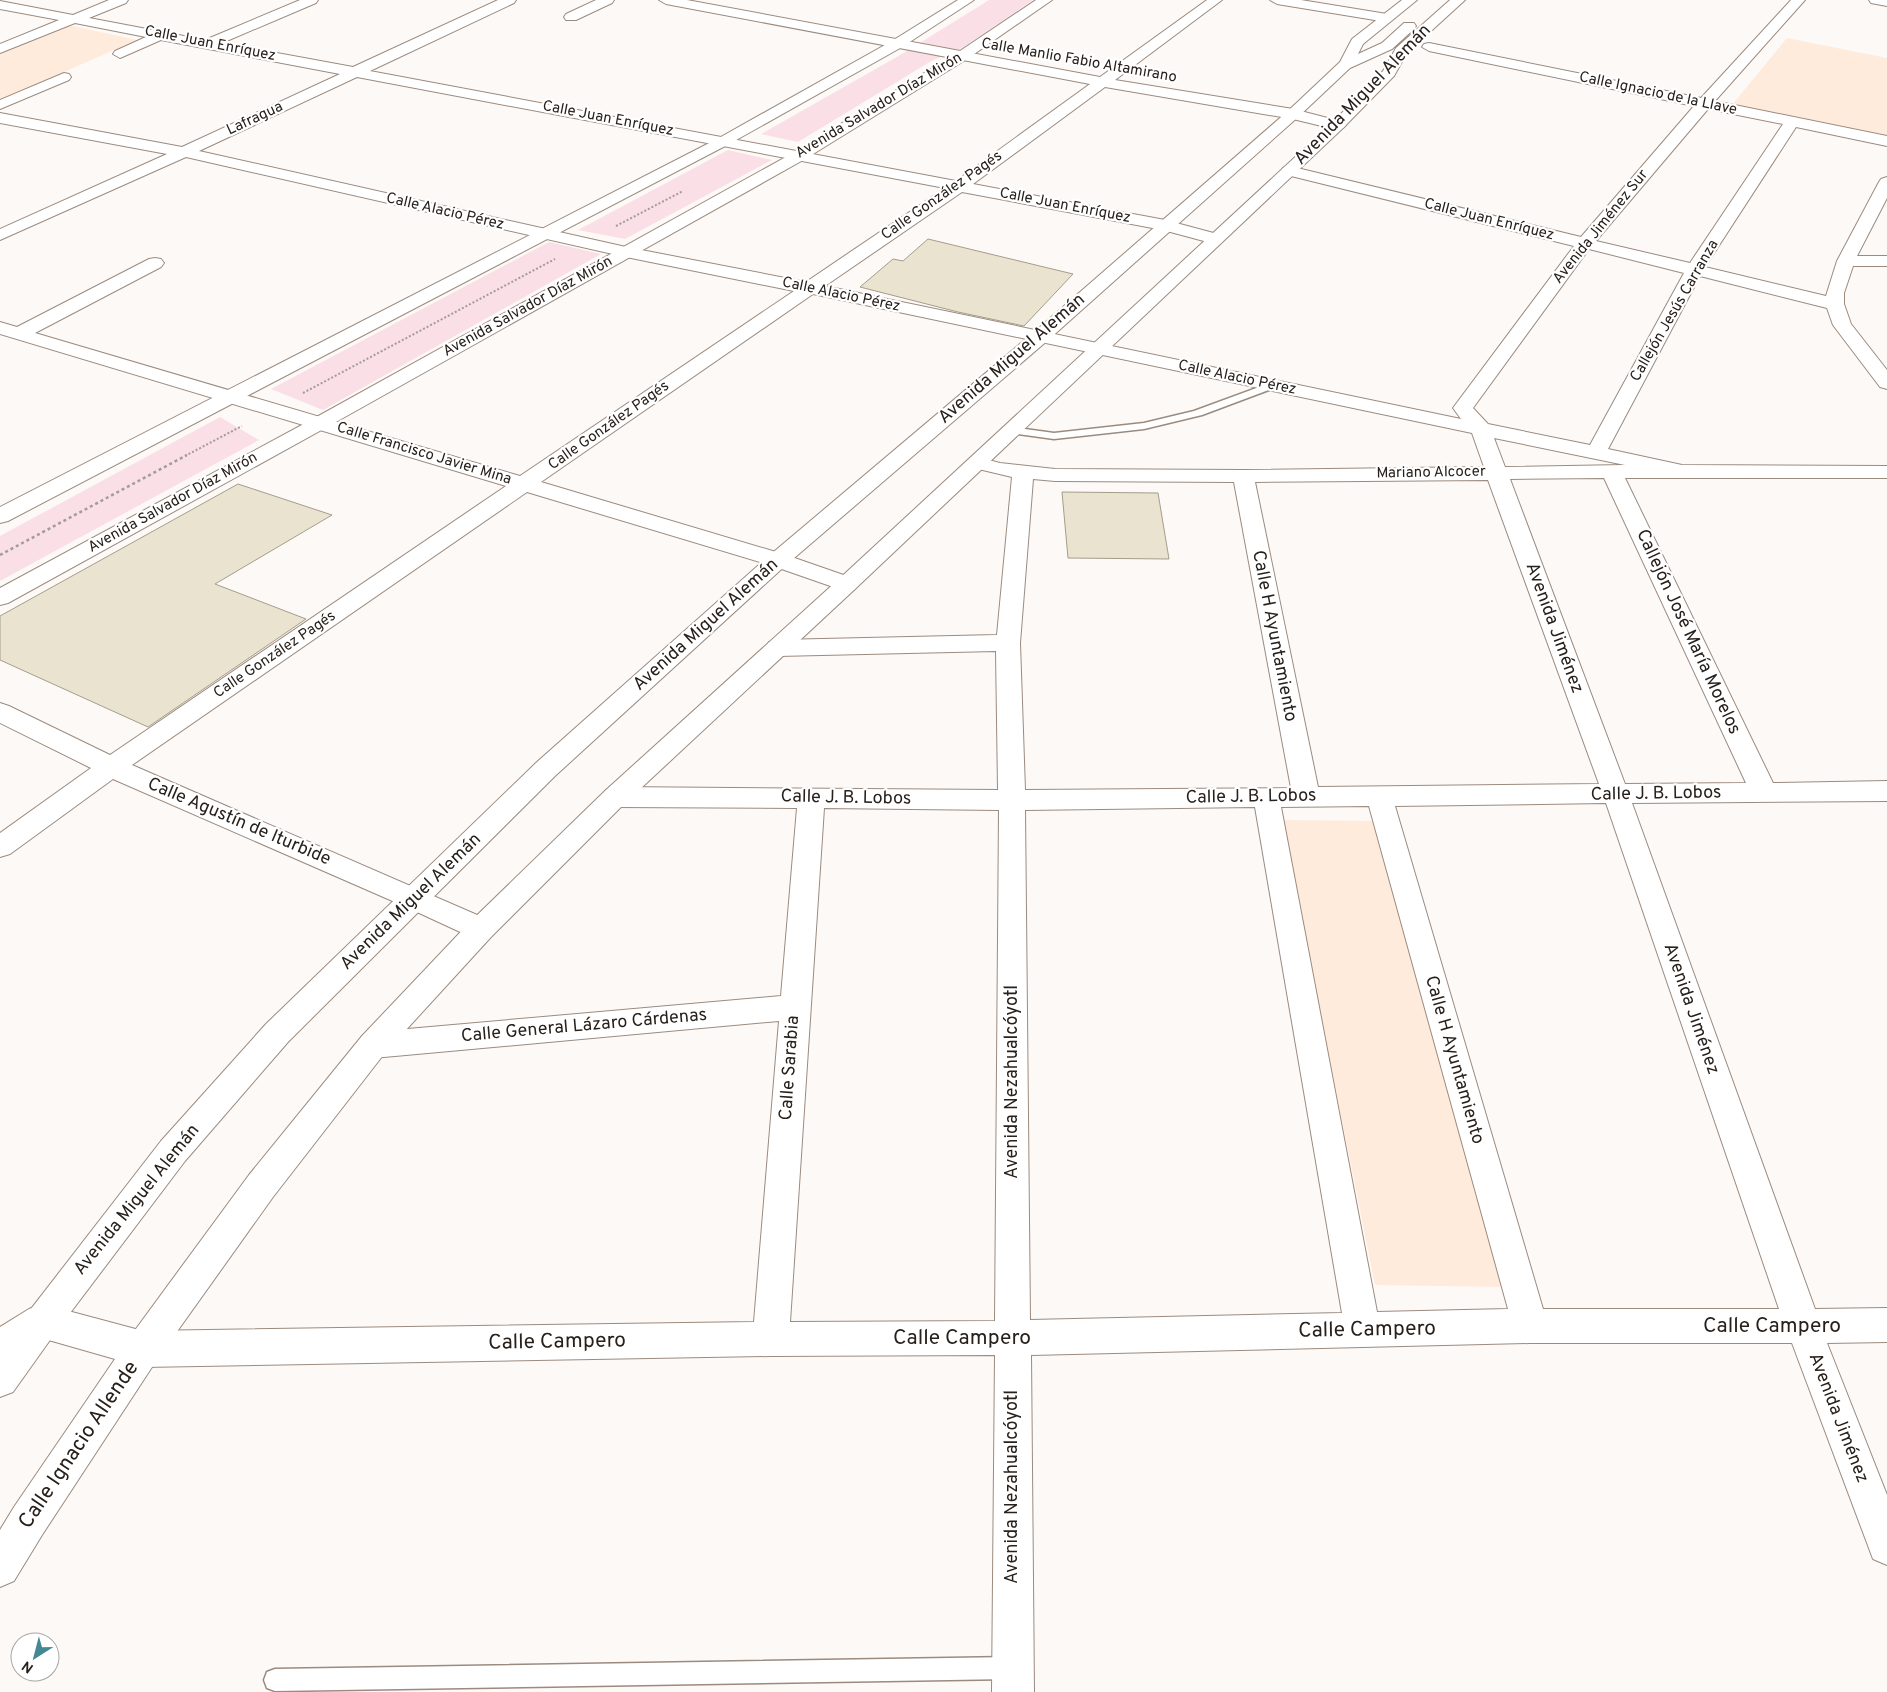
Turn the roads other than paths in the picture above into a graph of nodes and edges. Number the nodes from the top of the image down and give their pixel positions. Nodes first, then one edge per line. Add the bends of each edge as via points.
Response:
1 (90, 0) edge
2 (121, 0) edge
3 (311, 0) edge
4 (509, 0) edge
5 (607, 0) edge
6 (666, 0) edge
7 (967, 0) edge
8 (1045, 0) edge
9 (1215, 0) edge
10 (1277, 0) edge
11 (1410, 0) edge
12 (1438, 0) edge
13 (1458, 0) edge
14 (1798, 0) edge
15 (1876, 0) edge
16 (1887, 2) edge
17 (0, 5) edge
18 (54, 14) junction
19 (572, 17) dead end
20 (1387, 18) junction
21 (76, 19) junction
22 (1444, 34) dead end
23 (160, 35) junction
24 (0, 36) edge
25 (207, 44) junction
26 (897, 44) junction
27 (0, 49) edge
28 (120, 54) dead end
29 (1420, 55) junction
30 (962, 56) junction
31 (1345, 65) junction
32 (356, 71) junction
33 (1389, 73) junction
34 (64, 77) dead end
35 (1103, 82) junction
36 (1704, 104) junction
37 (0, 105) edge
38 (1293, 114) junction
39 (0, 118) edge
40 (1792, 122) junction
41 (1338, 125) junction
42 (724, 140) junction
43 (1887, 141) edge
44 (184, 152) junction
45 (800, 156) junction
46 (1289, 171) junction
47 (1887, 182) edge
48 (959, 186) junction
49 (1165, 225) junction
50 (543, 234) junction
51 (0, 235) edge
52 (1215, 239) junction
53 (1585, 243) junction
54 (626, 252) junction
55 (1846, 261) junction
56 (1887, 261) edge
57 (155, 263) dead end
58 (1695, 269) junction
59 (808, 288) junction
60 (1835, 304) junction
61 (10, 331) edge
62 (1040, 337) junction
63 (1097, 348) junction
64 (1887, 383) edge
65 (1273, 385) junction
66 (230, 396) junction
67 (320, 422) junction
68 (1480, 428) junction
69 (1011, 430) junction
70 (1596, 453) junction
71 (976, 463) junction
72 (1682, 471) junction
73 (1496, 472) junction
74 (1887, 472) edge
75 (1023, 473) junction
76 (1612, 473) junction
77 (1243, 476) junction
78 (525, 484) junction
79 (0, 516) edge
80 (778, 560) junction
81 (847, 584) junction
82 (0, 598) edge
83 (1008, 644) junction
84 (778, 648) junction
85 (0, 712) edge
86 (111, 767) junction
87 (1887, 791) edge
88 (1764, 792) junction
89 (1616, 794) junction
90 (1379, 795) junction
91 (1266, 796) junction
92 (1306, 796) junction
93 (615, 797) junction
94 (811, 797) junction
95 (1012, 800) junction
96 (0, 847) edge
97 (414, 898) junction
98 (481, 929) junction
99 (794, 1007) junction
100 (373, 1045) junction
101 (42, 1321) junction
102 (1887, 1325) edge
103 (1530, 1326) junction
104 (1803, 1326) junction
105 (1363, 1330) junction
106 (1012, 1338) junction
107 (771, 1339) junction
108 (0, 1347) edge
109 (143, 1349) junction
110 (0, 1379) edge
111 (1887, 1545) edge
112 (0, 1566) edge
113 (275, 1680) dead end
114 (1013, 1680) edge

1 - 18 street
2 - 21 street
3 - 25 street
4 - 32 street, Lafragua
5 - 19 street
6 - 26 street, Calle Manlio Fabio Altamirano
7 - 26 street
8 - 30 street, Avenida Salvador Díaz Mirón
9 - 35 street, Calle González Pagés
10 - 20 street
11 - 20 street
12 - 31 street, Avenida Miguel Alemán via 1387,46
13 - 33 street, Avenida Miguel Alemán via 1401,50
14 - 36 street, Avenida Jiménez Sur
15 - 16 street
17 - 18 street, Calle Juan Enríquez
18 - 21 street, Calle Juan Enríquez
18 - 24 street
20 - 31 street via 1358,42
21 - 23 street, Calle Juan Enríquez
21 - 27 street
22 - 29 street
23 - 25 street, Calle Juan Enríquez
23 - 28 street
25 - 32 street, Calle Juan Enríquez
26 - 30 street, Calle Manlio Fabio Altamirano
26 - 42 street
29 - 33 street
29 - 36 street, Calle Ignacio de la Llave
30 - 35 street, Calle Manlio Fabio Altamirano
30 - 45 street, Avenida Salvador Díaz Mirón
31 - 38 street, Avenida Miguel Alemán
32 - 42 street, Calle Juan Enríquez
32 - 44 street, Lafragua
33 - 41 street, Avenida Miguel Alemán
34 - 37 street
35 - 38 street, Calle Manlio Fabio Altamirano
35 - 48 street, Calle González Pagés
36 - 40 street, Calle Ignacio de la Llave
36 - 53 street, Avenida Jiménez Sur
38 - 41 street, Calle Manlio Fabio Altamirano
38 - 49 street, Avenida Miguel Alemán
39 - 44 street, Calle Alacio Pérez
40 - 43 street, Calle Ignacio de la Llave
40 - 58 street, Callejón Jesús Carranza
41 - 46 street, Avenida Miguel Alemán
42 - 45 street, Calle Juan Enríquez
42 - 50 street
44 - 50 street, Calle Alacio Pérez
44 - 51 street, Lafragua
45 - 48 street, Calle Juan Enríquez
45 - 54 street, Avenida Salvador Díaz Mirón
46 - 52 street, Avenida Miguel Alemán
46 - 53 street, Calle Juan Enríquez
47 - 55 street
48 - 49 street, Calle Juan Enríquez
48 - 59 street, Calle González Pagés
49 - 52 street, Calle Juan Enríquez
49 - 62 street, Avenida Miguel Alemán
50 - 54 street, Calle Alacio Pérez
50 - 66 street
52 - 63 street, Avenida Miguel Alemán
53 - 58 street, Calle Juan Enríquez
53 - 68 street, Avenida Jiménez Sur via 1463,408
54 - 59 street, Calle Alacio Pérez
54 - 67 street, Avenida Salvador Díaz Mirón
55 - 56 street
55 - 60 street
57 - 61 street
58 - 60 street, Calle Juan Enríquez
58 - 70 street, Callejón Jesús Carranza
59 - 62 street, Calle Alacio Pérez
59 - 78 street, Calle González Pagés
60 - 64 street via 1842,325
61 - 66 street, Calle Francisco Javier Mina
62 - 63 street, Calle Alacio Pérez
62 - 80 street, Avenida Miguel Alemán
63 - 65 street, Calle Alacio Pérez
63 - 69 street, Avenida Miguel Alemán
65 - 68 street, Calle Alacio Pérez
65 - 69 lane via 1198,413 1144,426 1054,436
66 - 67 street, Calle Francisco Javier Mina
66 - 79 street
67 - 78 street, Calle Francisco Javier Mina
67 - 82 street, Avenida Salvador Díaz Mirón
68 - 70 street, Calle Alacio Pérez
68 - 73 street, Avenida Jiménez Sur
69 - 71 street, Avenida Miguel Alemán
70 - 72 street, Calle Alacio Pérez
71 - 75 street, Mariano Alcocer
71 - 81 street, Avenida Miguel Alemán
72 - 74 street, Mariano Alcocer
72 - 76 street, Mariano Alcocer
73 - 76 street, Mariano Alcocer
73 - 77 street, Mariano Alcocer
73 - 89 street, Avenida Jiménez
75 - 77 street, Mariano Alcocer
75 - 83 street, Avenida Nezahualcóyotl
76 - 88 street, Callejón José María Morelos
77 - 92 street, Calle H Ayuntamiento
78 - 80 street, Calle Francisco Javier Mina
78 - 86 street, Calle González Pagés
80 - 81 street, Calle Francisco Javier Mina
80 - 97 street, Avenida Miguel Alemán via 546,769
81 - 84 street, Avenida Miguel Alemán
83 - 84 street
83 - 95 street, Avenida Nezahualcóyotl
84 - 93 street, Avenida Miguel Alemán
85 - 86 street, Calle Agustín de Iturbide
86 - 96 street, Calle González Pagés
86 - 97 street, Calle Agustín de Iturbide
87 - 88 street, Calle J. B. Lobos
88 - 89 street, Calle J. B. Lobos
89 - 90 street, Calle J. B. Lobos
89 - 104 street, Avenida Jiménez
90 - 92 street, Calle J. B. Lobos
90 - 103 street, Calle H Ayuntamiento
91 - 92 street, Calle J. B. Lobos
91 - 95 street, Calle J. B. Lobos
91 - 105 street
93 - 94 street, Calle J. B. Lobos
93 - 98 street, Avenida Miguel Alemán
94 - 95 street, Calle J. B. Lobos
94 - 99 street, Calle Sarabia
95 - 106 street, Avenida Nezahualcóyotl
97 - 98 street, Calle Agustín de Iturbide
97 - 101 street, Avenida Miguel Alemán via 277,1034 173,1151
98 - 100 street, Avenida Miguel Alemán
99 - 100 street, Calle General Lázaro Cárdenas
99 - 107 street, Calle Sarabia
100 - 109 street, Avenida Miguel Alemán via 261,1186
101 - 108 street
101 - 109 street, Calle Campero
101 - 110 street
102 - 104 street, Calle Campero
103 - 104 street, Calle Campero
103 - 105 street, Calle Campero
104 - 111 street, Avenida Jiménez
105 - 106 street, Calle Campero
106 - 107 street, Calle Campero
106 - 114 street, Avenida Nezahualcóyotl
107 - 109 street, Calle Campero
109 - 112 street, Calle Ignacio Allende
113 - 114 lane

